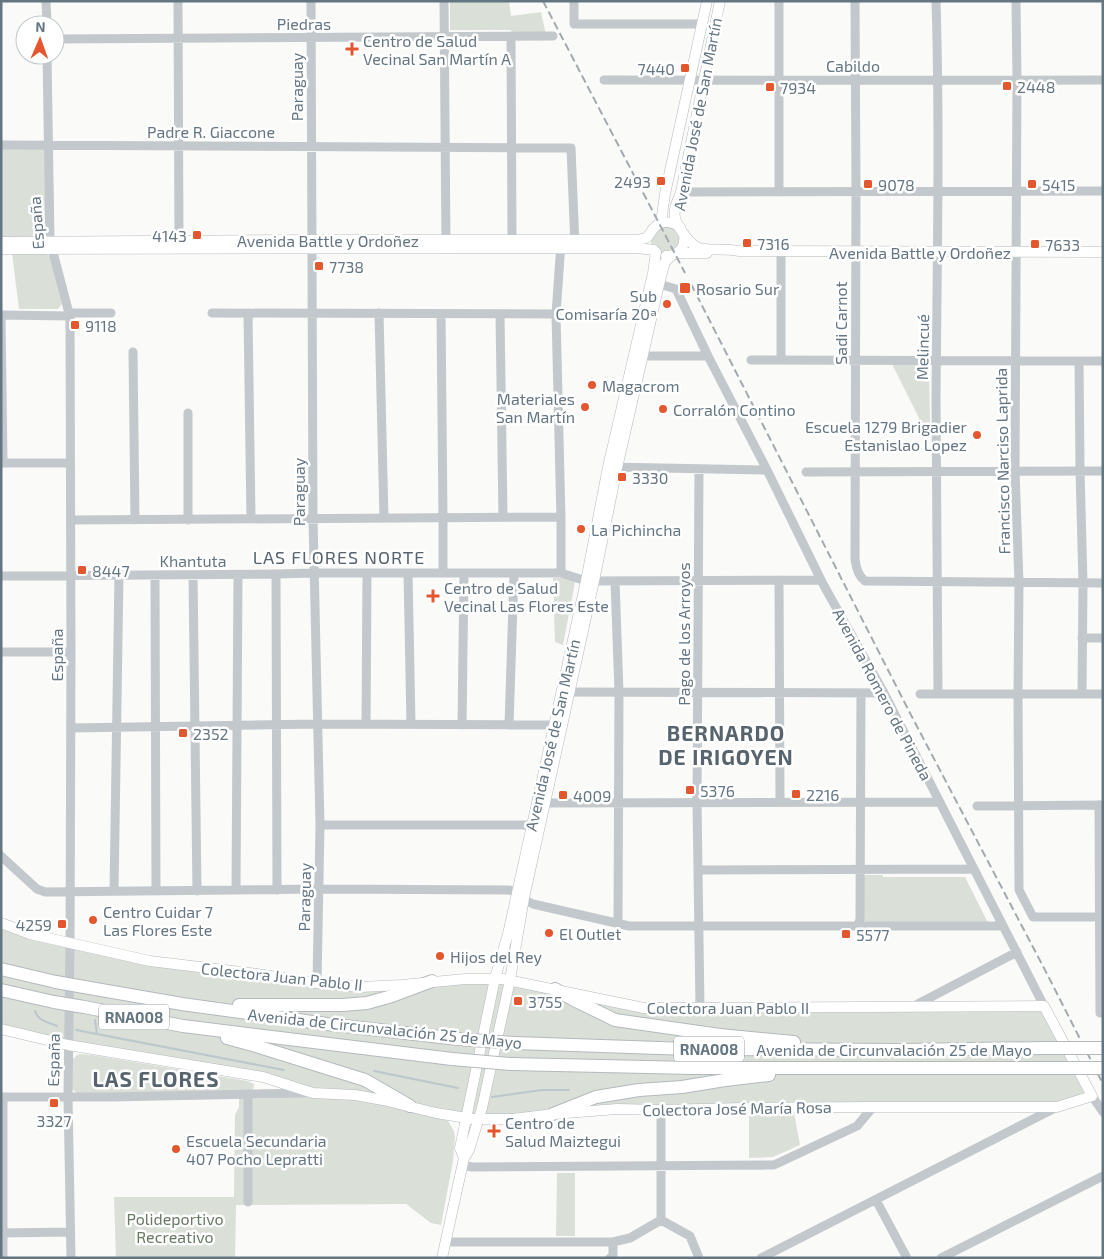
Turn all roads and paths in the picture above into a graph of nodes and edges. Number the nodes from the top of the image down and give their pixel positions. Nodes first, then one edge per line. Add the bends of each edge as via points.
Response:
1 (46, 1) edge
2 (178, 1) edge
3 (311, 1) edge
4 (444, 1) edge
5 (574, 1) edge
6 (707, 1) edge
7 (720, 1) edge
8 (779, 1) edge
9 (855, 1) edge
10 (936, 1) edge
11 (1016, 1) edge
12 (47, 15) edge
13 (702, 24) junction
14 (554, 36) dead end
15 (445, 37) junction
16 (511, 37) junction
17 (65, 38) edge
18 (178, 38) junction
19 (311, 38) junction
20 (47, 65) edge
21 (604, 80) dead end
22 (690, 80) junction
23 (780, 80) junction
24 (856, 80) junction
25 (938, 80) junction
26 (1017, 80) junction
27 (1103, 80) edge
28 (703, 81) junction
29 (1, 145) edge
30 (48, 146) junction
31 (179, 146) junction
32 (312, 147) junction
33 (445, 147) junction
34 (512, 148) junction
35 (856, 191) junction
36 (937, 191) junction
37 (1016, 191) junction
38 (1103, 191) edge
39 (681, 192) junction
40 (780, 192) junction
41 (661, 223) junction
42 (682, 230) junction
43 (652, 231) junction
44 (512, 240) junction
45 (1, 242) edge
46 (312, 244) junction
47 (446, 244) junction
48 (561, 244) junction
49 (575, 244) junction
50 (50, 245) junction
51 (179, 245) junction
52 (1, 249) edge
53 (655, 251) junction
54 (738, 251) junction
55 (781, 252) junction
56 (856, 252) junction
57 (938, 252) junction
58 (1016, 252) junction
59 (1103, 252) edge
60 (675, 255) junction
61 (659, 284) junction
62 (378, 312) junction
63 (111, 313) dead end
64 (212, 313) dead end
65 (248, 313) junction
66 (313, 313) junction
67 (69, 314) junction
68 (441, 314) junction
69 (500, 314) junction
70 (556, 314) junction
71 (1, 315) edge
72 (134, 352) dead end
73 (638, 356) junction
74 (708, 356) junction
75 (751, 360) dead end
76 (781, 360) junction
77 (855, 360) junction
78 (937, 360) junction
79 (1103, 360) edge
80 (1015, 361) junction
81 (1079, 361) junction
82 (188, 414) dead end
83 (2, 463) edge
84 (70, 463) junction
85 (613, 468) junction
86 (699, 469) junction
87 (767, 470) junction
88 (1080, 470) junction
89 (1015, 471) junction
90 (1103, 471) edge
91 (806, 472) dead end
92 (855, 472) junction
93 (936, 472) junction
94 (561, 517) junction
95 (313, 518) junction
96 (384, 518) junction
97 (443, 518) junction
98 (503, 518) junction
99 (251, 519) junction
100 (71, 520) junction
101 (134, 520) junction
102 (188, 520) junction
103 (314, 573) junction
104 (367, 573) junction
105 (408, 573) junction
106 (443, 573) junction
107 (464, 573) junction
108 (514, 573) junction
109 (560, 573) junction
110 (276, 574) junction
111 (119, 575) junction
112 (155, 575) junction
113 (193, 575) junction
114 (238, 575) junction
115 (1, 576) edge
116 (71, 576) junction
117 (699, 580) junction
118 (779, 580) junction
119 (821, 580) junction
120 (590, 581) junction
121 (615, 581) junction
122 (938, 582) junction
123 (1019, 583) junction
124 (1083, 583) junction
125 (1103, 583) edge
126 (1082, 638) junction
127 (1103, 638) edge
128 (1, 652) edge
129 (71, 652) junction
130 (565, 692) junction
131 (619, 692) junction
132 (698, 692) junction
133 (780, 692) junction
134 (861, 693) junction
135 (884, 693) junction
136 (920, 694) dead end
137 (938, 694) junction
138 (1018, 694) junction
139 (1082, 694) junction
140 (1103, 694) edge
141 (317, 724) junction
142 (366, 724) junction
143 (411, 724) junction
144 (237, 725) junction
145 (277, 725) junction
146 (462, 725) junction
147 (509, 725) junction
148 (558, 725) junction
149 (155, 726) junction
150 (195, 726) junction
151 (117, 727) junction
152 (71, 728) junction
153 (698, 802) junction
154 (780, 802) junction
155 (861, 802) junction
156 (940, 802) junction
157 (545, 803) junction
158 (619, 803) junction
159 (1101, 805) edge
160 (977, 806) dead end
161 (1018, 806) junction
162 (536, 824) junction
163 (320, 825) junction
164 (1, 856) edge
165 (860, 869) junction
166 (974, 869) junction
167 (699, 870) junction
168 (319, 889) junction
169 (196, 890) junction
170 (236, 890) junction
171 (278, 890) junction
172 (156, 891) junction
173 (70, 892) junction
174 (114, 892) junction
175 (520, 895) junction
176 (1101, 917) edge
177 (1, 923) edge
178 (618, 923) junction
179 (700, 926) junction
180 (858, 926) junction
181 (1003, 926) junction
182 (70, 943) junction
183 (1017, 952) junction
184 (1, 969) edge
185 (494, 978) junction
186 (510, 980) junction
187 (432, 981) junction
188 (317, 983) junction
189 (555, 989) junction
190 (1, 990) edge
191 (182, 1004) junction
192 (914, 1006) junction
193 (1044, 1006) junction
194 (700, 1008) junction
195 (1102, 1012) edge
196 (183, 1026) junction
197 (1, 1029) edge
198 (68, 1045) junction
199 (1103, 1048) edge
200 (904, 1050) junction
201 (492, 1062) junction
202 (831, 1068) junction
203 (1103, 1068) edge
204 (313, 1093) junction
205 (248, 1094) junction
206 (2, 1096) edge
207 (68, 1096) junction
208 (1092, 1096) junction
209 (410, 1106) junction
210 (873, 1107) junction
211 (1057, 1107) junction
212 (661, 1110) junction
213 (1103, 1112) edge
214 (553, 1114) junction
215 (466, 1118) junction
216 (478, 1119) junction
217 (463, 1162) junction
218 (662, 1166) junction
219 (1103, 1176) edge
220 (2, 1196) edge
221 (876, 1200) junction
222 (248, 1202) dead end
223 (662, 1220) junction
224 (2, 1232) edge
225 (70, 1232) junction
226 (445, 1242) junction
227 (613, 1242) junction
228 (4, 1258) edge
229 (71, 1258) edge
230 (442, 1258) edge
231 (610, 1258) edge
232 (699, 1258) edge
233 (761, 1258) edge
234 (906, 1258) edge
235 (941, 1258) edge

1 - 12 street
2 - 18 street
3 - 19 street, Paraguay
4 - 15 street
5 - 13 street via 574,24
6 - 13 main road, Avenida José de San Martín
7 - 28 main road, Avenida José de San Martín
8 - 23 street
9 - 24 street, Sadi Carnot
10 - 25 street, Melincué
11 - 26 street, Francisco Narciso Laprida
13 - 22 main road, Avenida José de San Martín
14 - 16 street, Piedras
15 - 16 street, Piedras
15 - 19 street, Piedras
15 - 33 street
16 - 34 street
17 - 18 street, Piedras
18 - 19 street, Piedras
18 - 31 street
19 - 32 street, Paraguay
20 - 30 street, España
21 - 22 street, Cabildo
22 - 28 street, Cabildo
22 - 41 main road, Avenida José de San Martín
23 - 24 street, Cabildo
23 - 28 street, Cabildo
23 - 40 street
24 - 25 street, Cabildo
24 - 35 street, Sadi Carnot
25 - 26 street, Cabildo
25 - 36 street, Melincué
26 - 27 street, Cabildo
26 - 37 street, Francisco Narciso Laprida
28 - 39 main road, Avenida José de San Martín
29 - 30 street, Padre R. Giaccone
30 - 31 street, Padre R. Giaccone
30 - 50 street, España
31 - 32 street, Padre R. Giaccone
31 - 51 street
32 - 33 street, Padre R. Giaccone
32 - 46 street, Paraguay
33 - 34 street, Padre R. Giaccone
33 - 47 street
34 - 44 street
34 - 49 street, Padre R. Giaccone via 571,148
35 - 36 street
35 - 40 street
35 - 56 street, Sadi Carnot
36 - 37 street
36 - 57 street, Melincué
37 - 38 street
37 - 58 street, Francisco Narciso Laprida
39 - 40 street
39 - 42 main road, Avenida José de San Martín via 675,209
41 - 42 main road via 675,223
41 - 43 main road
42 - 54 main road, Avenida Battle y Ordoñez via 691,244 700,248
42 - 60 main road via 684,245
43 - 49 main road, Avenida Battle y Ordoñez via 646,238 638,240
43 - 53 main road via 650,238
44 - 47 main road, Avenida Battle y Ordoñez
44 - 48 main road, Avenida Battle y Ordoñez
45 - 50 main road, Avenida Battle y Ordoñez
46 - 47 main road, Avenida Battle y Ordoñez
46 - 51 main road, Avenida Battle y Ordoñez
46 - 66 street, Paraguay
47 - 48 main road, Avenida Battle y Ordoñez
48 - 49 main road, Avenida Battle y Ordoñez
48 - 70 street
49 - 53 main road, Avenida Battle y Ordoñez
50 - 51 main road, Avenida Battle y Ordoñez
50 - 52 main road, Avenida Battle y Ordoñez
50 - 67 street, España
53 - 60 main road via 663,256
53 - 73 main road, Avenida José de San Martín
54 - 55 main road, Avenida Battle y Ordoñez
54 - 60 main road, Avenida Battle y Ordoñez
55 - 56 main road, Avenida Battle y Ordoñez
55 - 76 street
56 - 57 main road, Avenida Battle y Ordoñez
56 - 77 street, Sadi Carnot
57 - 58 main road, Avenida Battle y Ordoñez
57 - 78 street, Melincué
58 - 59 main road, Avenida Battle y Ordoñez
58 - 80 street, Francisco Narciso Laprida
60 - 61 main road, Avenida José de San Martín via 665,262
61 - 73 main road, Avenida José de San Martín
61 - 74 street, Avenida Romero de Pineda via 676,289
62 - 66 street
62 - 68 street
62 - 96 street
63 - 67 street
64 - 65 street
65 - 66 street
65 - 99 street
66 - 95 street, Paraguay
67 - 71 street
67 - 84 street, España
68 - 69 street
68 - 97 street
69 - 70 street
69 - 98 street
70 - 94 street
71 - 83 street
72 - 101 street
73 - 74 street
73 - 85 main road, Avenida José de San Martín
74 - 87 street, Avenida Romero de Pineda
75 - 76 street
76 - 77 street
77 - 78 street
77 - 92 street, Sadi Carnot
78 - 80 street
78 - 93 street, Melincué
79 - 81 street
80 - 81 street
80 - 89 street, Francisco Narciso Laprida
81 - 88 street
82 - 102 street
83 - 84 street
84 - 100 street, España
85 - 86 street
85 - 120 main road, Avenida José de San Martín
86 - 87 street
86 - 117 street, Pago de los Arroyos
87 - 119 street, Avenida Romero de Pineda
88 - 89 street
88 - 90 street
88 - 124 street
89 - 93 street
89 - 123 street, Francisco Narciso Laprida
91 - 92 street
92 - 93 street
92 - 122 street, Sadi Carnot via 855,559 860,578 865,582
93 - 122 street, Melincué
94 - 98 street
94 - 109 street
95 - 96 street
95 - 99 street
95 - 103 street, Paraguay
96 - 97 street
97 - 98 street
97 - 106 street
99 - 102 street
100 - 101 street
100 - 116 street, España
101 - 102 street
103 - 104 street, Khantuta
103 - 110 street, Khantuta
103 - 141 street, Paraguay
104 - 105 street, Khantuta
104 - 142 street
105 - 106 street, Khantuta
105 - 143 street
106 - 107 street, Khantuta
107 - 108 street, Khantuta
107 - 146 street
108 - 109 street, Khantuta
108 - 147 street
109 - 120 street, Khantuta
110 - 114 street, Khantuta
110 - 145 street
111 - 112 street, Khantuta
111 - 116 street, Khantuta
111 - 151 street
112 - 113 street, Khantuta
112 - 149 street
113 - 114 street, Khantuta
113 - 150 street
114 - 144 street
115 - 116 street, Khantuta
116 - 129 street, España
117 - 118 street, Khantuta
117 - 121 street, Khantuta
117 - 132 street, Pago de los Arroyos
118 - 119 street, Khantuta
118 - 133 street
119 - 135 street, Avenida Romero de Pineda
120 - 121 street, Khantuta
120 - 130 main road, Avenida José de San Martín
121 - 131 street
122 - 123 street
122 - 137 street, Melincué
123 - 124 street
123 - 138 street, Francisco Narciso Laprida
124 - 125 street
124 - 126 street
126 - 127 street
126 - 139 street
128 - 129 street
129 - 152 street, España
130 - 131 street
130 - 148 main road, Avenida José de San Martín
131 - 132 street
131 - 158 street
132 - 133 street
132 - 153 street, Pago de los Arroyos
133 - 134 street
133 - 154 street
134 - 135 street
134 - 155 street
135 - 156 street, Avenida Romero de Pineda
136 - 137 street
137 - 138 street
138 - 139 street
138 - 161 street, Francisco Narciso Laprida
139 - 140 street
141 - 142 street
141 - 145 street
141 - 163 street, Paraguay
142 - 143 street
143 - 146 street
144 - 145 street
144 - 150 street
144 - 170 street
145 - 171 street
146 - 147 street
147 - 148 street
148 - 157 main road, Avenida José de San Martín
148 - 162 main road, Avenida José de San Martín
149 - 150 street
149 - 151 street
149 - 172 street
150 - 169 street
151 - 152 street
151 - 174 street
152 - 173 street, España
153 - 154 street
153 - 158 street
153 - 167 street, Pago de los Arroyos
154 - 155 street
155 - 156 street
155 - 165 street
156 - 166 street, Avenida Romero de Pineda
157 - 158 street
157 - 162 main road, Avenida José de San Martín
158 - 178 street
159 - 161 street
159 - 176 street
160 - 161 street
161 - 176 street, Francisco Narciso Laprida via 1019,890 1033,917
162 - 163 street
162 - 175 main road, Avenida José de San Martín
163 - 168 street, Paraguay
164 - 173 street via 41,891
165 - 166 street
165 - 167 street
165 - 180 street
166 - 181 street, Avenida Romero de Pineda
167 - 179 street, Pago de los Arroyos
168 - 171 street
168 - 175 street via 509,890
168 - 188 street, Paraguay
169 - 170 street
169 - 172 street
170 - 171 street
172 - 174 street
173 - 174 street
173 - 182 street, España
175 - 178 street via 533,904
175 - 185 main road, Avenida José de San Martín
175 - 186 main road, Avenida José de San Martín
176 - 195 street
177 - 182 main road, Colectora Juan Pablo II
178 - 179 street via 629,926
179 - 180 street
179 - 194 street, Pago de los Arroyos
180 - 181 street
181 - 183 street, Avenida Romero de Pineda
182 - 188 main road, Colectora Juan Pablo II via 150,961
182 - 198 street, España
183 - 192 street
183 - 193 street, Avenida Romero de Pineda
184 - 191 highway, Avenida de Circunvalación 25 de Mayo / RNA008, bridge
185 - 186 main road, Colectora Juan Pablo II
185 - 187 main road, Colectora Juan Pablo II
185 - 215 main road, Avenida José de San Martín
186 - 189 main road, Colectora Juan Pablo II
186 - 201 main road, Avenida José de San Martín
187 - 188 main road, Colectora Juan Pablo II via 360,987
187 - 191 highway via 367,1003
189 - 194 main road, Colectora Juan Pablo II via 644,1008
189 - 200 highway, RNA008 via 615,1020 720,1035
190 - 196 highway, Avenida de Circunvalación 25 de Mayo / RNA008, bridge
191 - 200 highway, Avenida de Circunvalación 25 de Mayo / RNA008, bridge via 327,1024 515,1043 688,1049
192 - 193 main road, Colectora Juan Pablo II
192 - 194 main road, Colectora Juan Pablo II
193 - 208 main road, Avenida Romero de Pineda
196 - 201 highway, Avenida de Circunvalación 25 de Mayo / RNA008, bridge
196 - 209 highway via 365,1080
197 - 198 main road, Colectora José María Rosa
198 - 204 main road, Colectora José María Rosa via 264,1078
198 - 207 street, España
199 - 200 highway, Avenida de Circunvalación 25 de Mayo / RNA008, bridge
201 - 202 highway, Avenida de Circunvalación 25 de Mayo / RNA008, bridge
201 - 216 main road, Avenida José de San Martín
202 - 203 highway, Avenida de Circunvalación 25 de Mayo / RNA008, bridge
202 - 214 highway via 638,1090 596,1097
204 - 205 street
204 - 209 main road, Colectora José María Rosa via 355,1095
205 - 207 street
205 - 222 street
206 - 207 street
206 - 220 street
207 - 225 street, España
208 - 211 main road, Colectora José María Rosa
208 - 213 street, Avenida Romero de Pineda
209 - 215 main road, Colectora José María Rosa
210 - 211 main road, Colectora José María Rosa
210 - 212 main road, Colectora José María Rosa
210 - 218 street via 857,1126 774,1165
211 - 221 street
212 - 214 main road, Colectora José María Rosa
212 - 218 street
214 - 216 main road, Colectora José María Rosa
215 - 216 main road, Colectora José María Rosa
215 - 217 main road, Avenida José de San Martín via 460,1148
216 - 217 main road, Avenida José de San Martín via 470,1150
217 - 218 street via 472,1167
217 - 226 main road, Avenida José de San Martín
218 - 223 street
219 - 235 street
220 - 224 street
221 - 233 street
221 - 234 street
223 - 227 street via 630,1238
223 - 232 street via 690,1236
224 - 225 street
224 - 228 street
225 - 229 street, España
226 - 227 street
226 - 230 main road, Avenida José de San Martín
227 - 231 street via 613,1256

